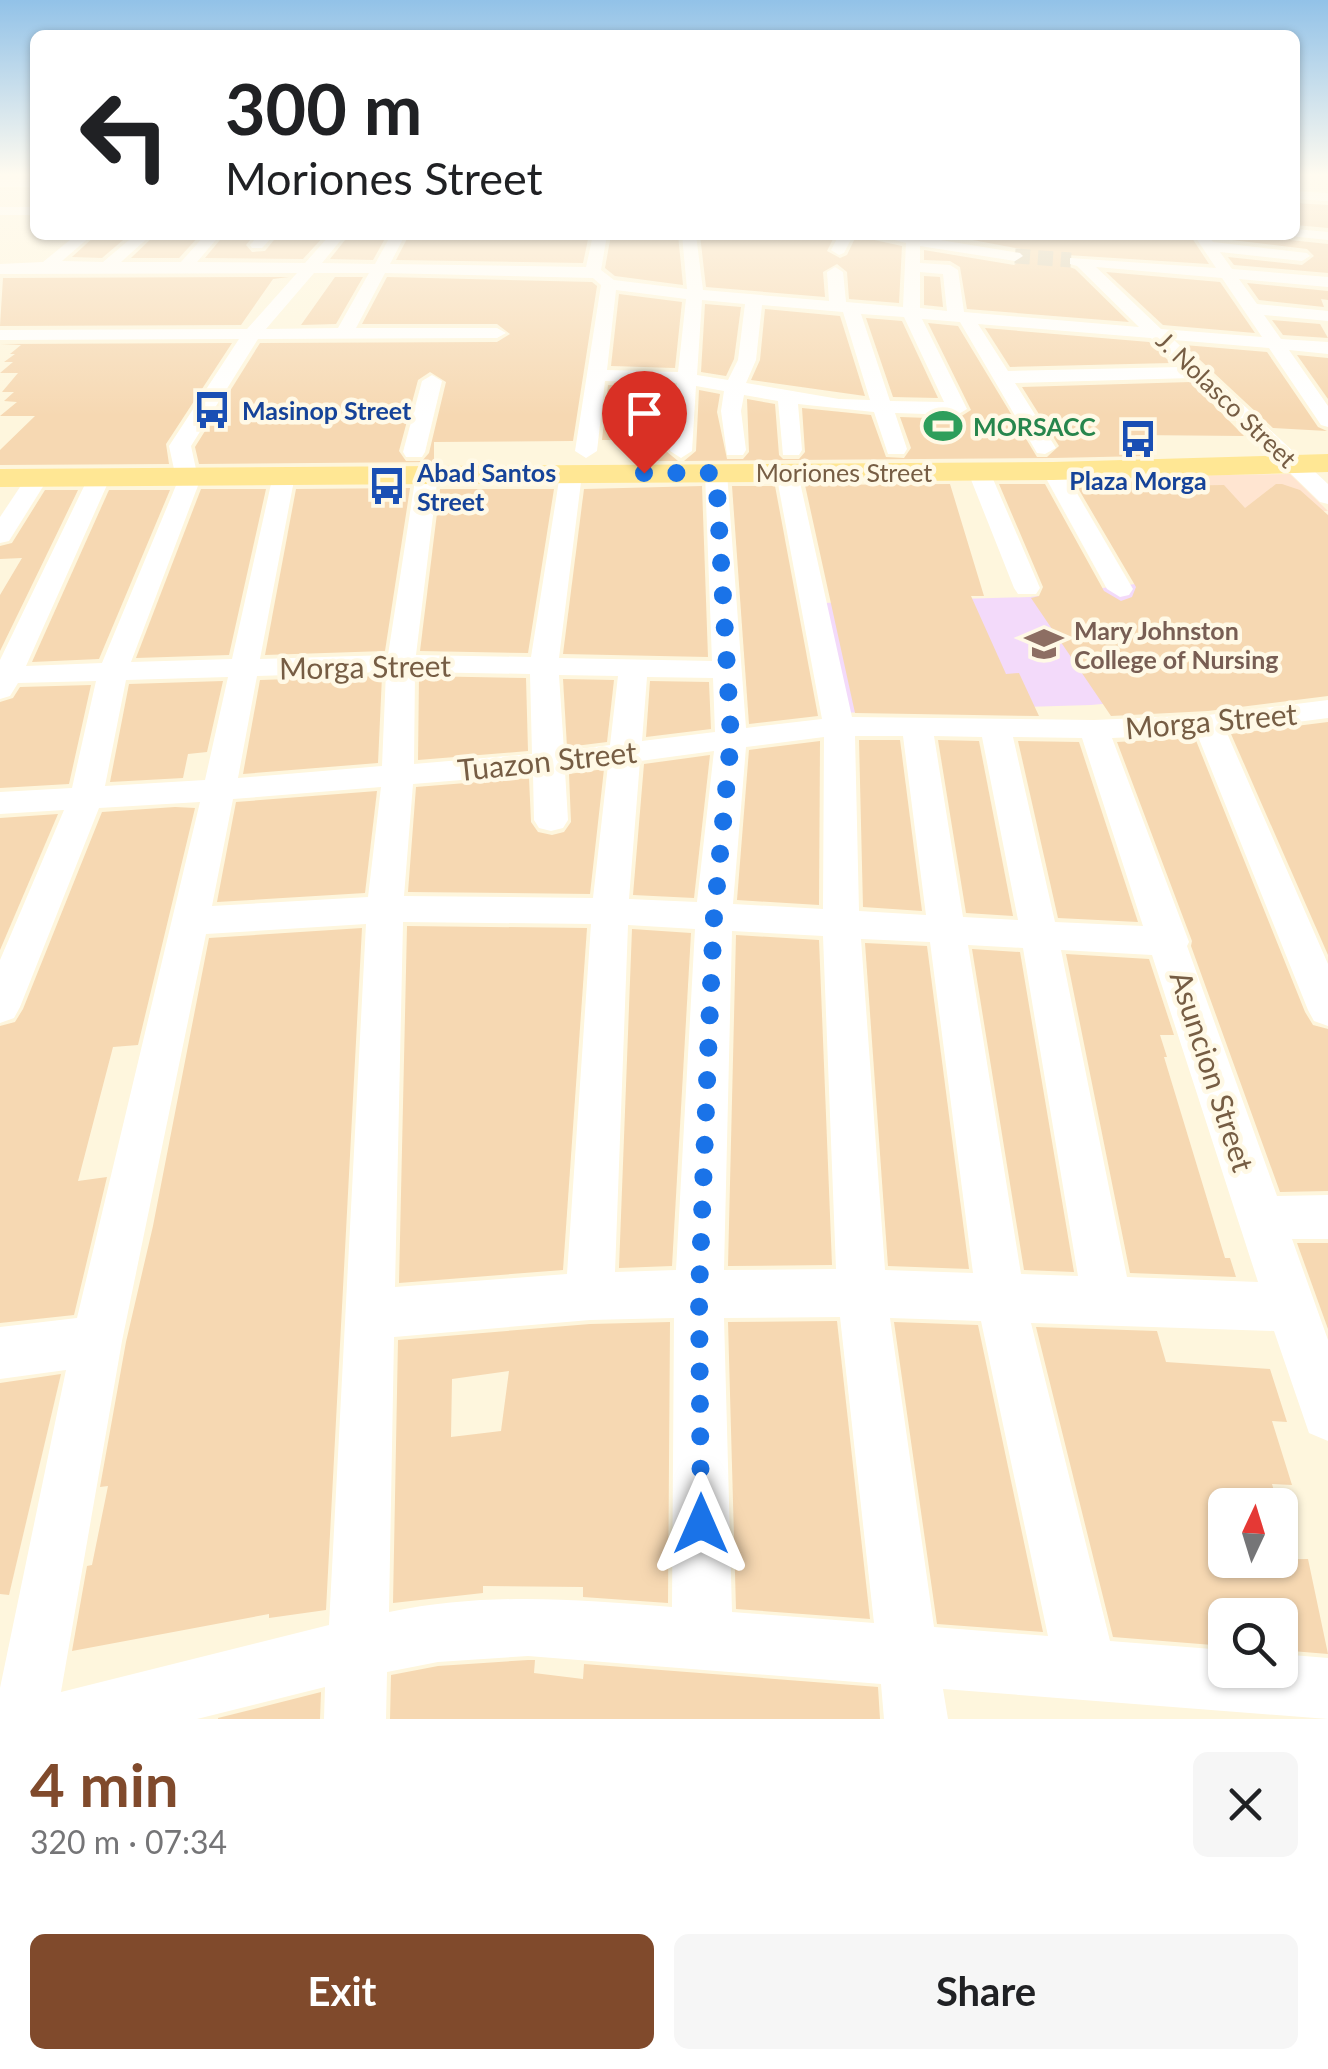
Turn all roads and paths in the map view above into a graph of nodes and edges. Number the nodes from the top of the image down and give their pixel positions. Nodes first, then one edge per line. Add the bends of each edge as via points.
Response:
1 (61, 255) edge
2 (120, 255) edge
3 (195, 255) edge
4 (321, 255) edge
5 (388, 255) edge
6 (600, 255) edge
7 (691, 255) edge
8 (912, 255) edge
9 (1009, 255) edge
10 (1215, 255) edge
11 (1015, 256) tunnel mouth
12 (47, 266) junction
13 (185, 266) junction
14 (911, 266) junction
15 (106, 267) junction
16 (311, 267) junction
17 (381, 268) junction
18 (0, 270) edge
19 (835, 272) dead end
20 (1228, 273) junction
21 (601, 278) junction
22 (1328, 282) edge
23 (694, 294) junction
24 (754, 300) junction
25 (844, 308) junction
26 (1252, 309) junction
27 (911, 314) junction
28 (1328, 316) edge
29 (961, 317) junction
30 (497, 333) dead end
31 (1160, 333) junction
32 (252, 334) junction
33 (344, 334) junction
34 (0, 335) edge
35 (1274, 344) junction
36 (1328, 348) edge
37 (1200, 372) junction
38 (595, 375) junction
39 (1004, 376) junction
40 (688, 380) junction
41 (1301, 380) junction
42 (432, 382) dead end
43 (1328, 383) edge
44 (735, 387) junction
45 (788, 398) junction
46 (883, 408) junction
47 (1328, 421) edge
48 (1328, 441) edge
49 (896, 449) junction
50 (681, 451) junction
51 (0, 454) edge
52 (1284, 454) junction
53 (1049, 459) junction
54 (789, 461) junction
55 (578, 462) junction
56 (726, 462) junction
57 (421, 463) junction
58 (1328, 463) edge
59 (186, 465) junction
60 (979, 472) junction
61 (100, 476) junction
62 (284, 476) junction
63 (38, 477) junction
64 (0, 478) edge
65 (1328, 497) edge
66 (0, 536) edge
67 (1027, 588) dead end
68 (1120, 589) dead end
69 (401, 662) junction
70 (544, 664) junction
71 (633, 666) junction
72 (244, 669) junction
73 (730, 670) junction
74 (113, 671) junction
75 (3, 680) edge
76 (1328, 710) edge
77 (1208, 724) junction
78 (840, 726) junction
79 (917, 726) junction
80 (995, 728) junction
81 (1094, 729) junction
82 (731, 739) junction
83 (626, 752) junction
84 (545, 762) junction
85 (398, 776) junction
86 (219, 790) junction
87 (86, 798) junction
88 (0, 803) edge
89 (551, 820) dead end
90 (385, 909) junction
91 (610, 911) junction
92 (714, 917) junction
93 (190, 922) junction
94 (842, 924) junction
95 (947, 930) junction
96 (1039, 935) junction
97 (1170, 942) junction
98 (0, 1007) edge
99 (1328, 1010) edge
100 (1328, 1217) edge
101 (1262, 1218) junction
102 (862, 1293) junction
103 (699, 1294) junction
104 (590, 1296) junction
105 (1001, 1300) junction
106 (1106, 1300) junction
107 (1292, 1307) junction
108 (371, 1314) junction
109 (97, 1340) junction
110 (0, 1353) edge
111 (1328, 1414) edge
112 (702, 1639) junction
113 (358, 1648) junction
114 (909, 1656) junction
115 (1086, 1670) junction
116 (1328, 1689) edge
117 (25, 1719) edge
118 (74, 1719) edge
119 (355, 1719) edge
120 (916, 1719) edge

1 - 12 street
2 - 15 street
3 - 13 street
4 - 16 street
5 - 17 street
6 - 21 street
7 - 23 street
8 - 14 street
9 - 11 street
10 - 20 street
12 - 15 street
12 - 18 street
13 - 15 street
13 - 16 street
14 - 27 street
14 - 29 street via 950,270
16 - 17 street
16 - 32 street
17 - 21 street
17 - 33 street
19 - 25 street
20 - 22 street
20 - 26 street
20 - 31 street, J. Nolasco Street via 1078,261
21 - 23 street
21 - 38 street
23 - 24 street
23 - 40 street
24 - 25 street
24 - 44 street via 748,360
25 - 27 street
25 - 46 street
26 - 28 street
26 - 35 street
27 - 29 street
27 - 46 street via 957,409
29 - 31 street
29 - 39 street
30 - 33 street
31 - 35 street
31 - 37 street, J. Nolasco Street
32 - 33 street
32 - 34 street
32 - 59 street via 180,446
35 - 36 street
35 - 41 street
37 - 39 street
37 - 52 street, J. Nolasco Street
38 - 40 street
38 - 55 street
39 - 53 street
40 - 44 street
40 - 50 street
41 - 43 street
41 - 47 street
42 - 57 street
44 - 45 street
44 - 56 street
45 - 46 street
45 - 54 street
46 - 49 street
48 - 52 main road, Moriones Street
49 - 53 main road, Moriones Street
49 - 54 main road, Moriones Street
50 - 55 main road, Moriones Street
50 - 56 main road, Moriones Street
51 - 59 main road, Moriones Street
52 - 53 main road, Moriones Street
52 - 58 main road, Moriones Street
52 - 65 street, J. Nolasco Street
53 - 60 main road, Moriones Street
53 - 68 street
54 - 56 main road, Moriones Street
54 - 60 main road, Moriones Street
54 - 78 street
55 - 56 main road, Moriones Street
55 - 57 main road, Moriones Street
55 - 70 street
56 - 73 street
57 - 59 main road, Moriones Street
57 - 62 main road, Moriones Street
57 - 69 street
59 - 61 main road, Moriones Street
59 - 62 main road, Moriones Street
59 - 74 street
60 - 67 street
61 - 63 main road, Moriones Street
61 - 75 street
62 - 72 street
63 - 64 main road, Moriones Street
63 - 66 street
69 - 70 street, Morga Street
69 - 72 street, Morga Street
69 - 85 street
70 - 71 street, Morga Street
70 - 84 street
71 - 73 street, Morga Street
71 - 83 street
72 - 74 street, Morga Street
72 - 86 street
73 - 82 street
74 - 75 street, Morga Street
74 - 87 street
76 - 77 street, Morga Street
77 - 81 street, Morga Street
77 - 99 street
78 - 79 street, Tuazon Street
78 - 82 street, Tuazon Street
78 - 94 street
79 - 80 street, Tuazon Street
79 - 95 street
80 - 81 street, Tuazon Street
80 - 96 street
81 - 97 street, Asuncion Street
82 - 83 street, Tuazon Street
82 - 92 street
83 - 84 street, Tuazon Street
83 - 91 street
84 - 85 street, Tuazon Street
84 - 89 street
85 - 86 street, Tuazon Street
85 - 90 street
86 - 87 street, Tuazon Street
86 - 93 street
87 - 88 street, Tuazon Street
87 - 98 street
90 - 91 street
90 - 93 street
90 - 108 street
91 - 92 street
91 - 104 street
92 - 94 street
92 - 103 street
93 - 109 street
94 - 95 street
94 - 102 street
95 - 96 street
95 - 105 street
96 - 97 street
96 - 106 street
97 - 101 street, Asuncion Street
100 - 101 street
101 - 107 street, Asuncion Street
102 - 103 street
102 - 105 street
102 - 114 street
103 - 104 street
103 - 112 street
104 - 108 street
105 - 106 street
105 - 115 street
106 - 107 street
107 - 111 street, Asuncion Street
108 - 113 street
109 - 110 street
109 - 117 street
112 - 113 street via 528,1626 438,1632
112 - 114 street
113 - 118 street
113 - 119 street
114 - 115 street
114 - 120 street
115 - 116 street

